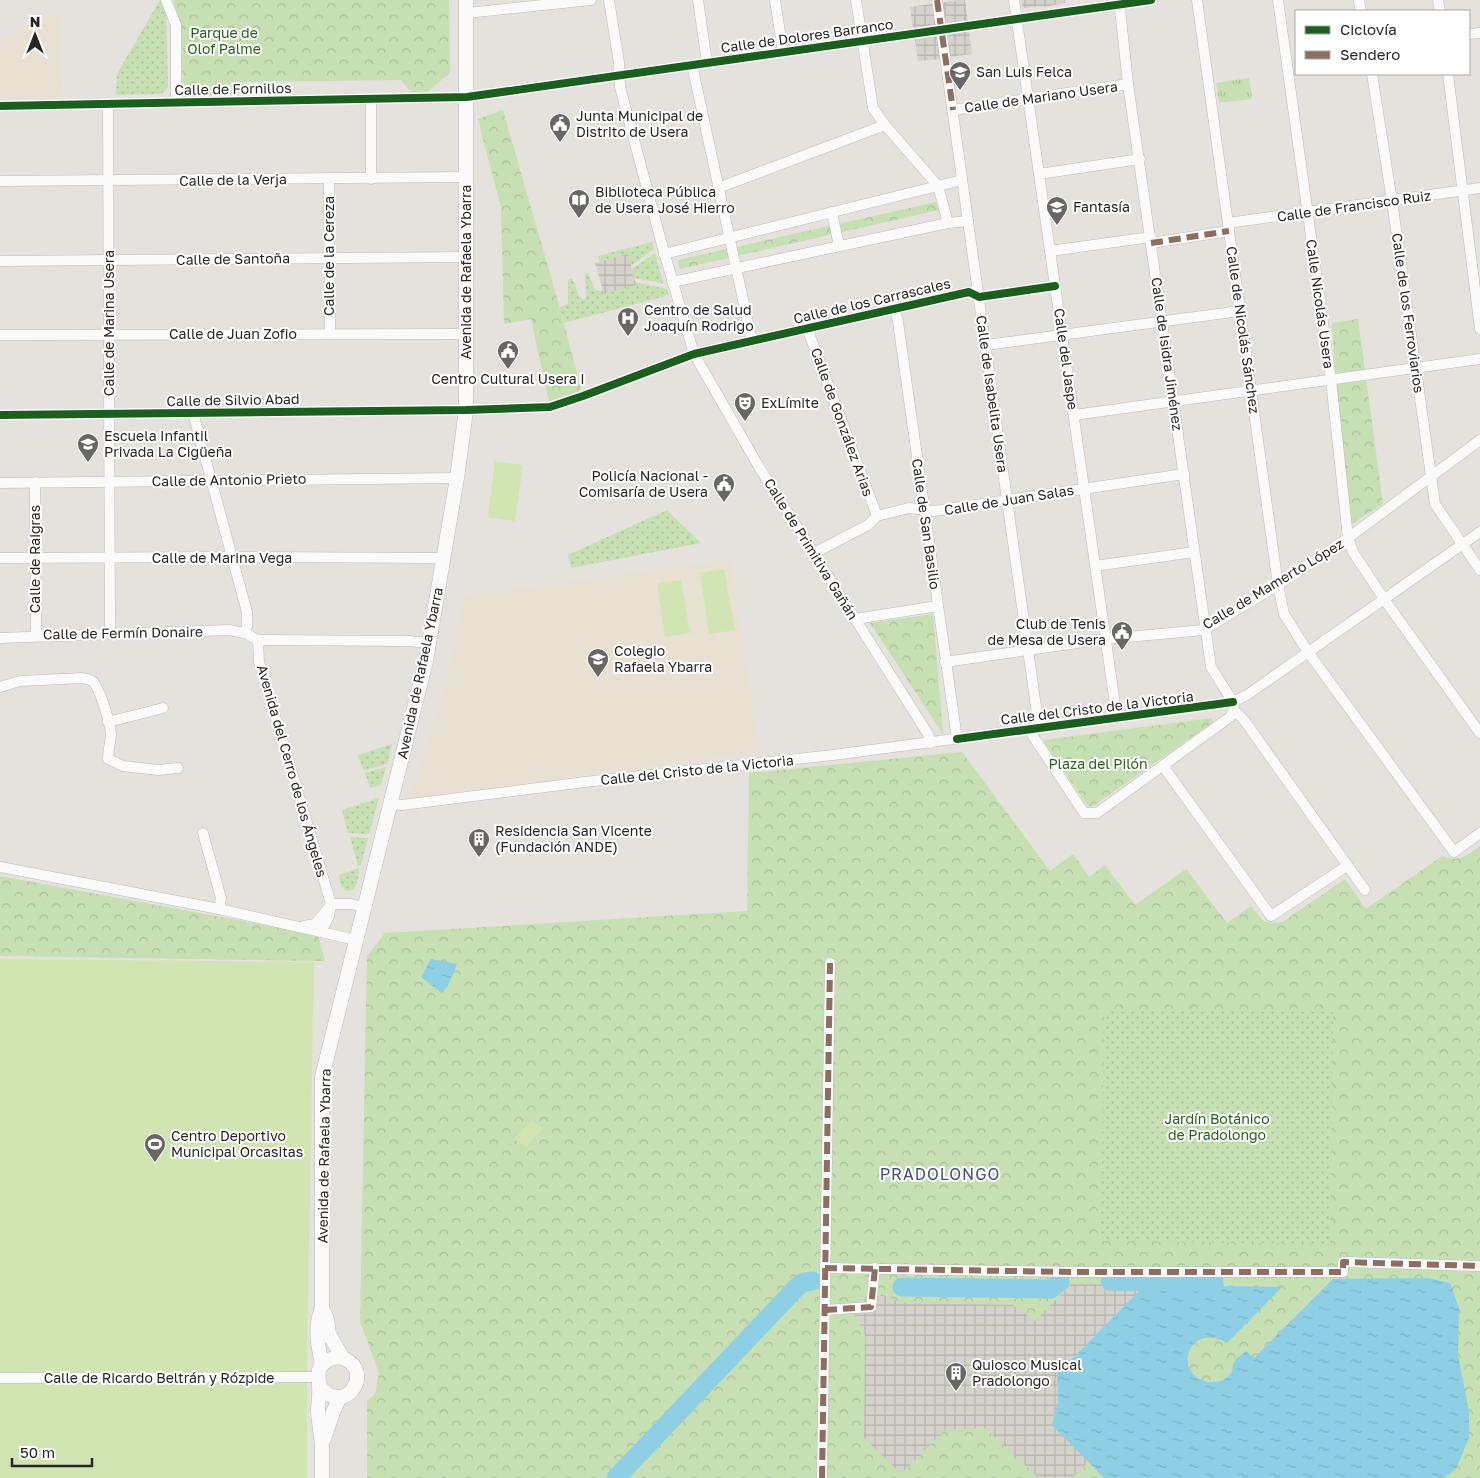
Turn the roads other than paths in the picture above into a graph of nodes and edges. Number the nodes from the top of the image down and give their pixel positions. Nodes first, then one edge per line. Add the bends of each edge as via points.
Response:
1 (166, 0) edge
2 (591, 0) edge
3 (609, 0) edge
4 (698, 0) edge
5 (775, 0) edge
6 (856, 0) edge
7 (937, 0) edge
8 (1014, 0) edge
9 (1151, 0) edge
10 (1197, 0) edge
11 (1278, 0) edge
12 (1119, 2) edge
13 (466, 7) edge
14 (1017, 19) junction
15 (942, 30) junction
16 (862, 41) junction
17 (782, 52) junction
18 (1295, 54) edge
19 (1285, 55) junction
20 (707, 63) junction
21 (692, 65) junction
22 (619, 74) junction
23 (1372, 75) edge
24 (1448, 75) edge
25 (1128, 84) junction
26 (467, 97) junction
27 (1028, 98) junction
28 (371, 99) junction
29 (176, 102) junction
30 (108, 103) junction
31 (0, 106) edge
32 (953, 110) junction
33 (885, 125) junction
34 (1140, 159) junction
35 (1039, 174) junction
36 (466, 177) junction
37 (329, 179) junction
38 (371, 179) junction
39 (962, 180) junction
40 (0, 181) edge
41 (109, 181) junction
42 (938, 186) junction
43 (718, 188) junction
44 (1480, 188) edge
45 (1462, 191) junction
46 (1392, 200) junction
47 (1307, 211) junction
48 (832, 212) junction
49 (968, 221) junction
50 (948, 223) junction
51 (1229, 227) junction
52 (729, 237) junction
53 (1151, 240) junction
54 (839, 246) junction
55 (1050, 251) junction
56 (664, 254) junction
57 (329, 257) junction
58 (467, 257) junction
59 (109, 260) junction
60 (0, 261) edge
61 (736, 268) junction
62 (672, 282) junction
63 (1055, 286) junction
64 (979, 297) junction
65 (895, 308) junction
66 (1240, 311) junction
67 (1162, 322) junction
68 (807, 328) junction
69 (1480, 329) edge
70 (330, 334) junction
71 (466, 334) junction
72 (0, 335) edge
73 (110, 335) junction
74 (1062, 335) junction
75 (752, 341) junction
76 (986, 345) junction
77 (694, 354) junction
78 (1480, 359) edge
79 (1416, 368) junction
80 (1331, 380) junction
81 (1252, 390) junction
82 (1174, 401) junction
83 (466, 410) junction
84 (193, 413) junction
85 (110, 414) junction
86 (0, 415) edge
87 (1074, 415) junction
88 (1480, 440) edge
89 (1184, 474) junction
90 (1432, 476) junction
91 (457, 478) junction
92 (211, 480) junction
93 (110, 481) junction
94 (0, 482) edge
95 (35, 482) junction
96 (1084, 488) junction
97 (1007, 500) junction
98 (924, 511) junction
99 (877, 516) junction
100 (1480, 532) edge
101 (1348, 538) junction
102 (1462, 544) junction
103 (1194, 552) junction
104 (814, 553) junction
105 (231, 557) junction
106 (0, 558) edge
107 (34, 558) junction
108 (110, 558) junction
109 (443, 558) junction
110 (1095, 566) junction
111 (1480, 570) edge
112 (1278, 585) junction
113 (1384, 599) junction
114 (938, 606) junction
115 (855, 619) junction
116 (1204, 630) junction
117 (245, 633) junction
118 (110, 634) junction
119 (36, 635) junction
120 (0, 638) edge
121 (1105, 639) junction
122 (258, 640) junction
123 (429, 643) junction
124 (1028, 650) junction
125 (1308, 652) junction
126 (945, 662) junction
127 (0, 687) edge
128 (1233, 706) junction
129 (163, 708) dead end
130 (1116, 718) junction
131 (108, 722) junction
132 (1036, 728) junction
133 (1480, 733) edge
134 (957, 739) junction
135 (930, 742) junction
136 (1163, 766) junction
137 (178, 768) dead end
138 (391, 804) junction
139 (203, 833) dead end
140 (1480, 833) edge
141 (1347, 866) junction
142 (0, 867) edge
143 (1365, 890) dead end
144 (331, 904) junction
145 (364, 907) junction
146 (219, 909) junction
147 (299, 926) junction
148 (320, 932) junction
149 (356, 940) junction
150 (830, 963) dead end
151 (1480, 1266) edge
152 (825, 1268) junction
153 (875, 1268) junction
154 (322, 1308) junction
155 (825, 1310) junction
156 (343, 1358) junction
157 (320, 1376) junction
158 (0, 1378) edge
159 (340, 1397) junction
160 (322, 1446) junction
161 (322, 1478) edge
162 (822, 1478) edge

1 - 29 street via 176,25
2 - 13 street
3 - 22 street, Calle de Primitiva Gañán
4 - 20 street
5 - 17 street
6 - 16 street
7 - 15 street, Calle de Isabelita Usera
8 - 14 street, Calle del Jaspe
9 - 12 street, Calle de Dolores Barranco
10 - 51 street, Calle de Nicolás Sánchez
11 - 19 street, Calle Nicolás Usera
12 - 14 street, Calle de Dolores Barranco
12 - 25 street, Calle de Isidra Jiménez
13 - 26 main road, Avenida de Rafaela Ybarra
14 - 15 street, Calle de Dolores Barranco
14 - 27 street, Calle del Jaspe
15 - 16 street, Calle de Dolores Barranco
15 - 32 street, Calle de Isabelita Usera
16 - 17 street, Calle de Dolores Barranco
16 - 33 street via 873,108
17 - 20 street, Calle de Dolores Barranco
18 - 19 street
19 - 47 street, Calle Nicolás Usera
20 - 21 street, Calle de Dolores Barranco
21 - 22 street, Calle de Dolores Barranco
21 - 43 street
22 - 26 street, Calle de Dolores Barranco
22 - 56 street, Calle de Primitiva Gañán
23 - 46 street, Calle de los Ferroviarios
24 - 45 street
25 - 27 street, Calle de Mariano Usera
25 - 34 street, Calle de Isidra Jiménez
26 - 28 street, Calle de Fornillos
26 - 36 main road, Avenida de Rafaela Ybarra
27 - 32 street, Calle de Mariano Usera
27 - 35 street, Calle del Jaspe
28 - 29 street, Calle de Fornillos
28 - 38 street
29 - 30 street, Calle de Fornillos
30 - 31 street, Calle de Fornillos
30 - 41 street, Calle de Marina Usera
32 - 39 street, Calle de Isabelita Usera
33 - 42 street
33 - 43 street
34 - 35 street
34 - 53 street, Calle de Isidra Jiménez
35 - 55 street, Calle del Jaspe
36 - 38 street, Calle de la Verja
36 - 58 main road, Avenida de Rafaela Ybarra
37 - 38 street, Calle de la Verja
37 - 41 street, Calle de la Verja
37 - 57 street, Calle de la Cereza
39 - 42 street
39 - 49 street, Calle de Isabelita Usera
40 - 41 street, Calle de la Verja
41 - 59 street, Calle de Marina Usera
42 - 48 street
42 - 50 street
43 - 52 street
44 - 45 street, Calle de Francisco Ruiz
45 - 46 street, Calle de Francisco Ruiz
45 - 69 street
46 - 47 street, Calle de Francisco Ruiz
46 - 79 street, Calle de los Ferroviarios
47 - 51 street, Calle de Francisco Ruiz
47 - 80 street, Calle Nicolás Usera
48 - 52 street
48 - 54 street
49 - 50 street
49 - 64 street, Calle de Isabelita Usera
50 - 54 street
51 - 53 street, Calle de Francisco Ruiz
51 - 66 street, Calle de Nicolás Sánchez
52 - 56 street
52 - 61 street
53 - 55 street, Calle de Francisco Ruiz
53 - 67 street, Calle de Isidra Jiménez
54 - 61 street
55 - 63 street, Calle del Jaspe
56 - 62 street, Calle de Primitiva Gañán
57 - 58 street, Calle de Santoña
57 - 59 street, Calle de Santoña
57 - 70 street, Calle de la Cereza
58 - 71 main road, Avenida de Rafaela Ybarra
59 - 60 street, Calle de Santoña
59 - 73 street, Calle de Marina Usera
61 - 62 street
61 - 75 street
62 - 77 street, Calle de Primitiva Gañán
63 - 64 street, Calle de los Carrascales
63 - 74 street, Calle del Jaspe
64 - 65 street, Calle de los Carrascales via 969,292
64 - 76 street, Calle de Isabelita Usera
65 - 68 street, Calle de los Carrascales
65 - 98 street, Calle de San Basilio
66 - 67 street
66 - 81 street, Calle de Nicolás Sánchez
67 - 74 street
67 - 82 street, Calle de Isidra Jiménez
68 - 75 street, Calle de los Carrascales
68 - 99 street, Calle de González Arias
70 - 71 street, Calle de Juan Zofio
70 - 73 street, Calle de Juan Zofio
71 - 83 main road, Avenida de Rafaela Ybarra
72 - 73 street, Calle de Juan Zofio
73 - 85 street, Calle de Marina Usera
74 - 76 street
74 - 87 street, Calle del Jaspe
75 - 77 street, Calle de los Carrascales
76 - 97 street, Calle de Isabelita Usera
77 - 83 street, Calle de Silvio Abad via 556,405
77 - 104 street, Calle de Primitiva Gañán via 732,423
78 - 79 street
79 - 80 street
79 - 90 street, Calle de los Ferroviarios
80 - 81 street
80 - 101 street, Calle Nicolás Usera
81 - 82 street
81 - 112 street, Calle de Nicolás Sánchez
82 - 87 street
82 - 89 street, Calle de Isidra Jiménez
83 - 84 street, Calle de Silvio Abad
83 - 91 main road, Avenida de Rafaela Ybarra
84 - 85 street, Calle de Silvio Abad
84 - 92 street
85 - 86 street, Calle de Silvio Abad
85 - 93 street, Calle de Marina Usera
87 - 96 street, Calle del Jaspe
88 - 90 street, Calle de Mamerto López
89 - 96 street, Calle de Juan Salas
89 - 103 street, Calle de Isidra Jiménez
90 - 101 street, Calle de Mamerto López
90 - 102 street, Calle de los Ferroviarios via 1435,504
91 - 92 street, Calle de Antonio Prieto
91 - 109 main road, Avenida de Rafaela Ybarra
92 - 93 street, Calle de Antonio Prieto
92 - 105 street
93 - 95 street, Calle de Antonio Prieto
93 - 108 street, Calle de Marina Usera
94 - 95 street, Calle de Antonio Prieto
95 - 107 street, Calle de Raigras
96 - 97 street, Calle de Juan Salas
96 - 110 street, Calle del Jaspe
97 - 98 street, Calle de Juan Salas
97 - 124 street, Calle de Isabelita Usera
98 - 99 street, Calle de Juan Salas via 909,508
98 - 114 street, Calle de San Basilio
99 - 104 street, Calle de Juan Salas via 868,525
100 - 102 street, Calle del Cristo de la Victoria
101 - 112 street, Calle de Mamerto López
101 - 113 street, Calle Nicolás Usera via 1353,552
102 - 111 street
102 - 113 street, Calle del Cristo de la Victoria
103 - 110 street
103 - 116 street, Calle de Isidra Jiménez
104 - 115 street, Calle de Primitiva Gañán
105 - 108 street, Calle de Marina Vega
105 - 109 street, Calle de Marina Vega
105 - 117 street via 246,612
106 - 107 street, Calle de Marina Vega
107 - 108 street, Calle de Marina Vega
107 - 119 street, Calle de Raigras
108 - 118 street, Calle de Marina Usera
109 - 123 main road, Avenida de Rafaela Ybarra
110 - 121 street, Calle del Jaspe
112 - 116 street, Calle de Mamerto López
112 - 125 street, Calle de Nicolás Sánchez via 1284,614
113 - 125 street, Calle del Cristo de la Victoria
113 - 133 street
114 - 115 street
114 - 126 street, Calle de San Basilio
115 - 135 street, Calle de Primitiva Gañán
116 - 121 street, Calle de Mamerto López
116 - 128 street, Calle de Isidra Jiménez via 1211,667
117 - 118 street, Calle de Fermín Donaire via 229,630
117 - 122 street
118 - 119 street, Calle de Fermín Donaire
119 - 120 street, Calle de Fermín Donaire
121 - 124 street, Calle de Mamerto López
121 - 130 street, Calle del Jaspe
122 - 123 street
122 - 144 street, Avenida del Cerro de los Ángeles via 260,662
123 - 138 main road, Avenida de Rafaela Ybarra
124 - 126 street, Calle de Mamerto López
124 - 132 street, Calle de Isabelita Usera
125 - 128 street, Calle del Cristo de la Victoria
125 - 140 street via 1454,852
126 - 134 street, Calle de San Basilio
127 - 131 street via 20,681 91,680
128 - 130 street, Calle del Cristo de la Victoria
128 - 136 street, Calle del Cristo de la Victoria via 1230,717
128 - 141 street
129 - 131 street
130 - 132 street, Calle del Cristo de la Victoria
131 - 137 street via 111,734 108,760 122,766 158,770
132 - 134 street, Calle del Cristo de la Victoria
132 - 136 street, Calle del Cristo de la Victoria via 1034,736 1084,813 1097,813
134 - 135 street, Calle del Cristo de la Victoria
135 - 138 street, Calle del Cristo de la Victoria via 407,805
136 - 141 street via 1271,916
138 - 145 main road, Avenida de Rafaela Ybarra
139 - 146 street via 221,898
141 - 143 street
142 - 146 street
144 - 145 street
144 - 147 street via 315,924
144 - 148 street via 329,916
145 - 149 main road, Avenida de Rafaela Ybarra
146 - 147 street
147 - 148 street
148 - 149 street
149 - 154 main road, Avenida de Rafaela Ybarra via 322,1077
150 - 152 street
151 - 153 street via 1343,1262 1343,1272
152 - 153 street
152 - 155 street
153 - 155 street via 871,1307
154 - 156 main road, Avenida de Rafaela Ybarra via 329,1334
154 - 157 main road, Avenida de Rafaela Ybarra via 317,1319
155 - 162 street
156 - 157 main road via 328,1360
156 - 159 main road, Avenida de Rafaela Ybarra via 354,1367 357,1375 352,1392
157 - 158 street, Calle de Ricardo Beltrán y Rózpide
157 - 159 main road via 324,1392
157 - 160 main road, Avenida de Rafaela Ybarra via 318,1412
159 - 160 main road, Avenida de Rafaela Ybarra
160 - 161 main road, Avenida de Rafaela Ybarra

